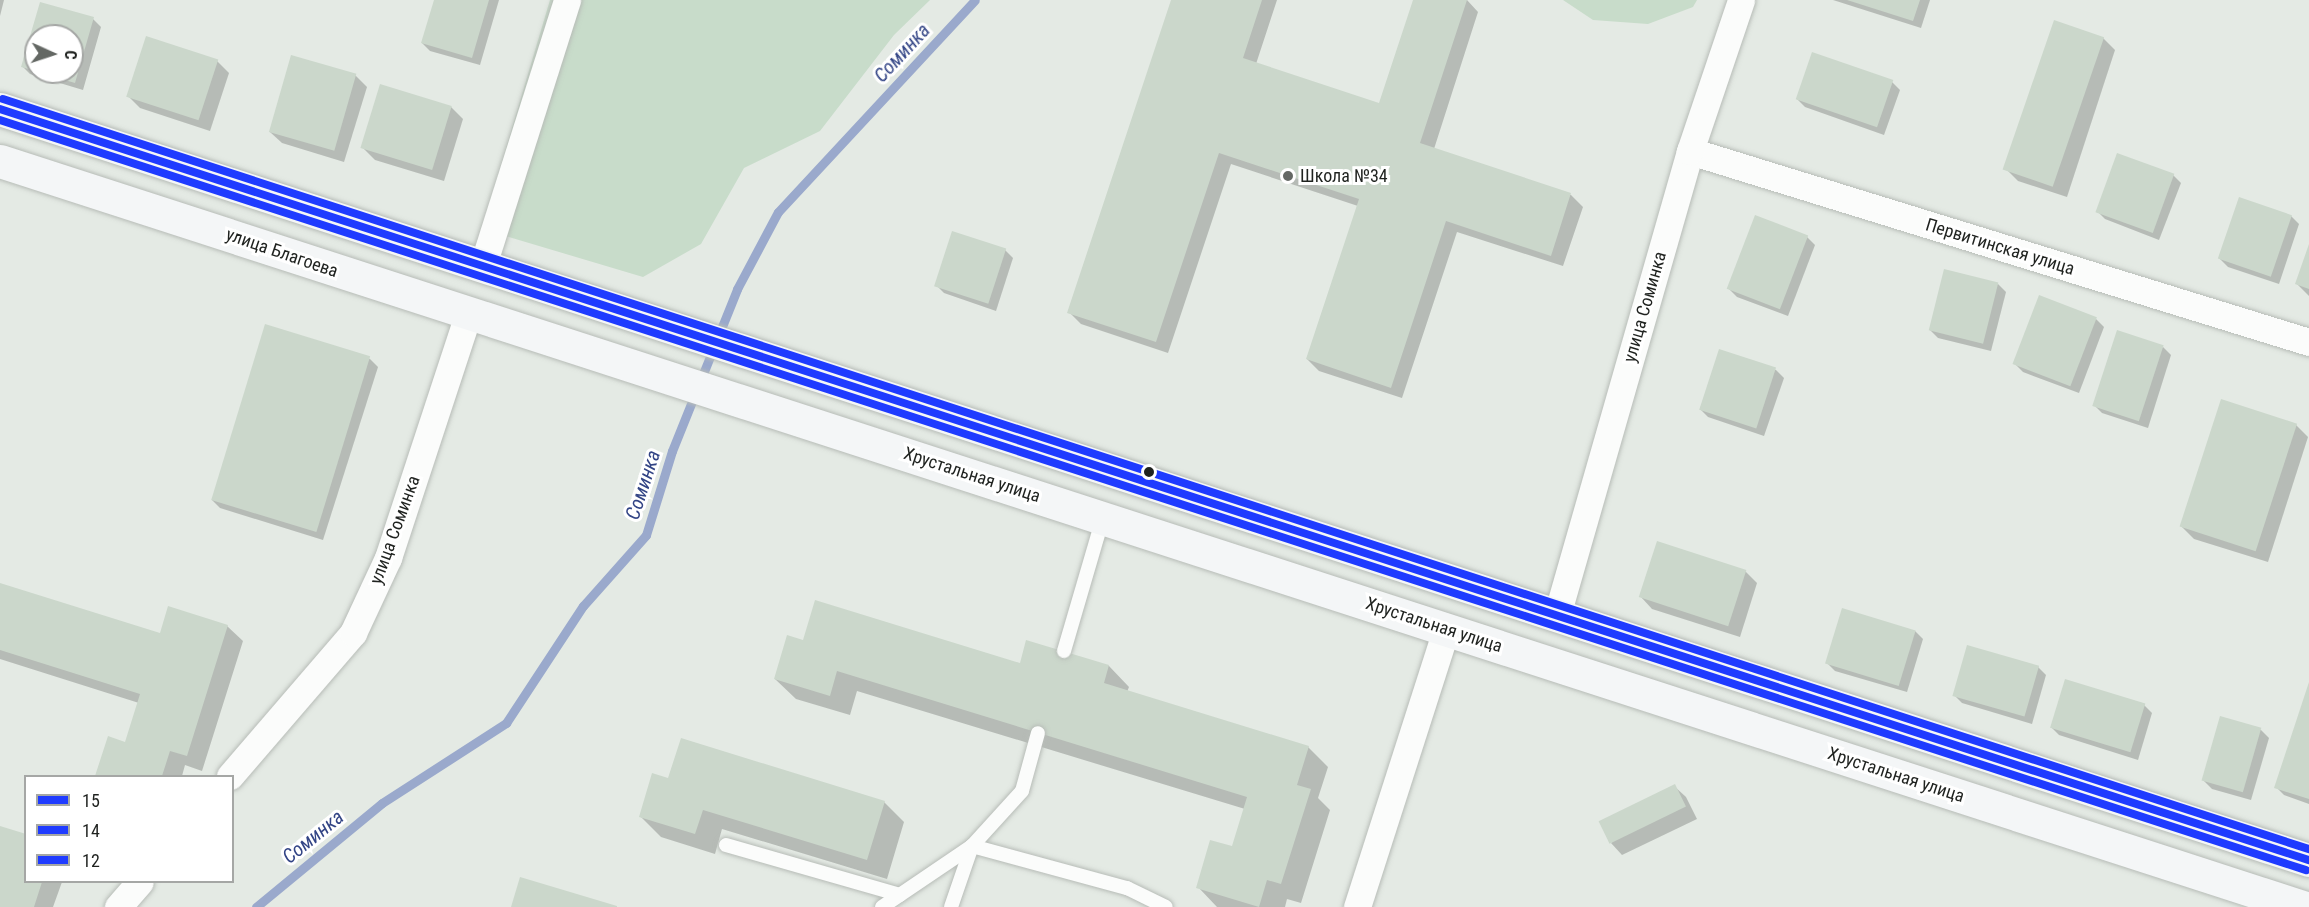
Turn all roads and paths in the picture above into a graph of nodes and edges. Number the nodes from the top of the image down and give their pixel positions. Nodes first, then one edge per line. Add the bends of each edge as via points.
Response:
1 (567, 0) edge
2 (1741, 0) edge
3 (0, 109) edge
4 (1690, 151) junction
5 (0, 161) edge
6 (483, 265) junction
7 (523, 278) junction
8 (425, 302) junction
9 (468, 314) junction
10 (565, 342) joint
11 (2309, 342) edge
12 (1103, 518) junction
13 (1458, 583) junction
14 (1557, 615) junction
15 (1446, 629) junction
16 (1064, 651) dead end
17 (1544, 661) junction
18 (1038, 733) dead end
19 (232, 775) edge
20 (726, 844) dead end
21 (972, 846) junction
22 (2309, 860) edge
23 (139, 883) edge
24 (900, 895) junction
25 (118, 907) edge
26 (882, 907) edge
27 (951, 907) edge
28 (1166, 907) edge
29 (1357, 907) edge
30 (2303, 907) edge

1 - 6 street
2 - 4 street, улица Соминка
3 - 6 main road
4 - 11 street, Первитинская улица
4 - 14 street, улица Соминка
5 - 8 main road, улица Благоева
6 - 7 main road
6 - 8 main road via 458,292
7 - 9 main road via 485,289
7 - 13 main road
8 - 9 main road, улица Благоева
9 - 10 main road, улица Благоева
9 - 19 street, улица Соминка via 388,558 353,633
10 - 12 main road, Хрустальная улица
12 - 15 main road, Хрустальная улица
12 - 16 lane
13 - 14 main road
13 - 15 main road
14 - 17 main road
14 - 22 main road
15 - 17 main road, Хрустальная улица
15 - 29 street
17 - 30 main road, Хрустальная улица
18 - 21 lane via 1022,791
20 - 24 lane
21 - 24 lane
21 - 27 lane
21 - 28 lane via 1127,888
23 - 25 street
24 - 26 lane

